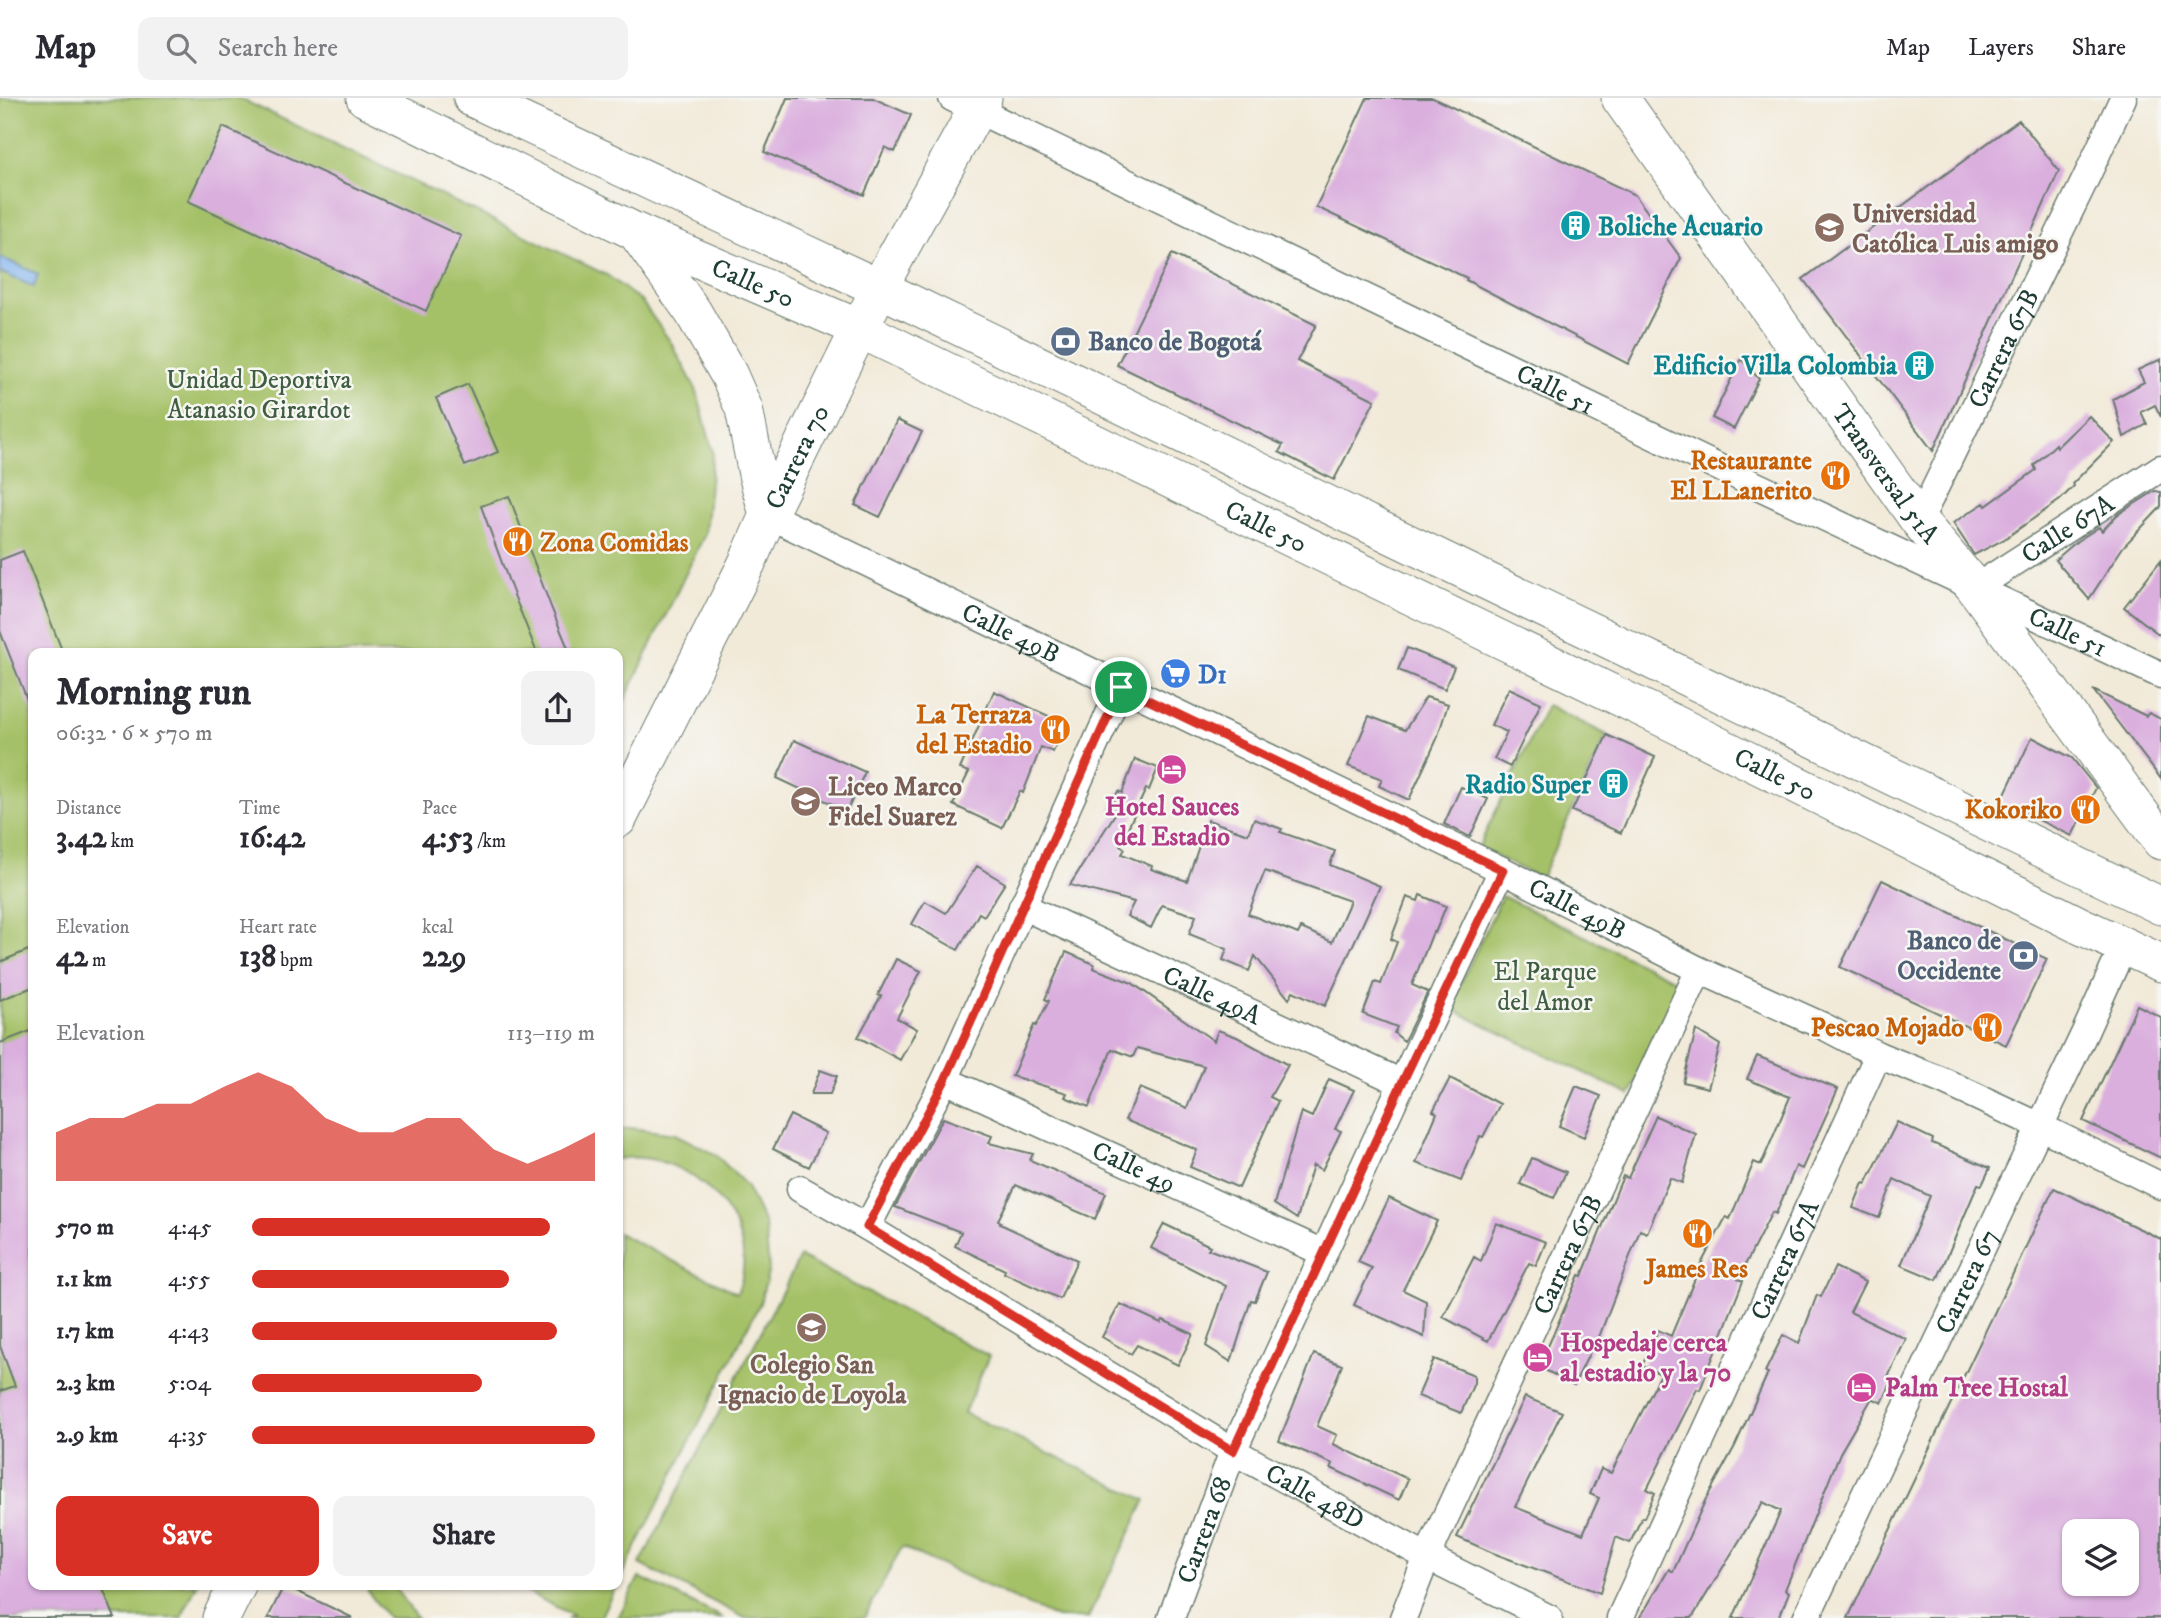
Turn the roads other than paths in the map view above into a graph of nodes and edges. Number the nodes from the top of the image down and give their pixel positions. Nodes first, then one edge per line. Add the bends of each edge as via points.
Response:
1 (365, 98) edge
2 (472, 98) edge
3 (1620, 98) edge
4 (2123, 98) edge
5 (979, 108) edge
6 (636, 232) junction
7 (879, 288) junction
8 (859, 330) junction
9 (2161, 468) edge
10 (768, 515) junction
11 (1919, 521) junction
12 (1975, 588) junction
13 (2161, 675) edge
14 (1121, 687) junction
15 (623, 809) edge
16 (2161, 841) edge
17 (1503, 870) junction
18 (1022, 906) junction
19 (2161, 906) edge
20 (2161, 922) edge
21 (2123, 945) junction
22 (2161, 963) edge
23 (1699, 970) junction
24 (1878, 1055) junction
25 (945, 1080) junction
26 (1402, 1083) junction
27 (2038, 1127) junction
28 (2161, 1185) edge
29 (800, 1189) dead end
30 (867, 1227) junction
31 (1324, 1253) junction
32 (1233, 1451) junction
33 (1427, 1557) junction
34 (234, 1590) edge
35 (221, 1618) edge
36 (1171, 1618) edge
37 (1403, 1618) edge
38 (1549, 1618) edge
39 (1620, 1618) edge
40 (1807, 1618) edge

1 - 6 main road, Calle 50
2 - 7 main road, Calle 50
3 - 11 main road, Transversal 51A
4 - 11 street, Carrera 67B
5 - 7 main road, Carrera 70
5 - 12 street, Calle 51
6 - 8 main road, Calle 50
6 - 10 main road via 693,312 729,375 744,409
7 - 8 main road, Carrera 70
7 - 19 main road, Calle 50
8 - 10 main road, Carrera 70
8 - 21 main road, Calle 50
9 - 12 street, Calle 67A
10 - 14 street, Calle 49B
10 - 15 main road, Carrera 70
11 - 12 main road, Transversal 51A
12 - 13 street, Calle 51
12 - 16 main road, Transversal 51A
14 - 17 street, Calle 49B
14 - 18 street
17 - 23 street, Calle 49B
17 - 26 street, Carrera 68
18 - 25 street
18 - 26 street, Calle 49A
20 - 21 main road via 2145,927
21 - 22 main road, Calle 50
21 - 27 street, Carrera 67
23 - 24 street, Calle 49B
23 - 33 street, Carrera 67B
24 - 27 street, Calle 49B
24 - 39 street, Carrera 67A
25 - 30 street
25 - 31 street, Calle 49
26 - 31 street, Carrera 68
27 - 28 street, Calle 49B
27 - 40 street, Carrera 67
29 - 30 street, Calle 48D
30 - 32 street, Calle 48D
31 - 32 street, Carrera 68
32 - 33 street, Calle 48D
32 - 36 street, Carrera 68
33 - 37 street, Carrera 67B
33 - 38 street, Calle 48D
34 - 35 main road

